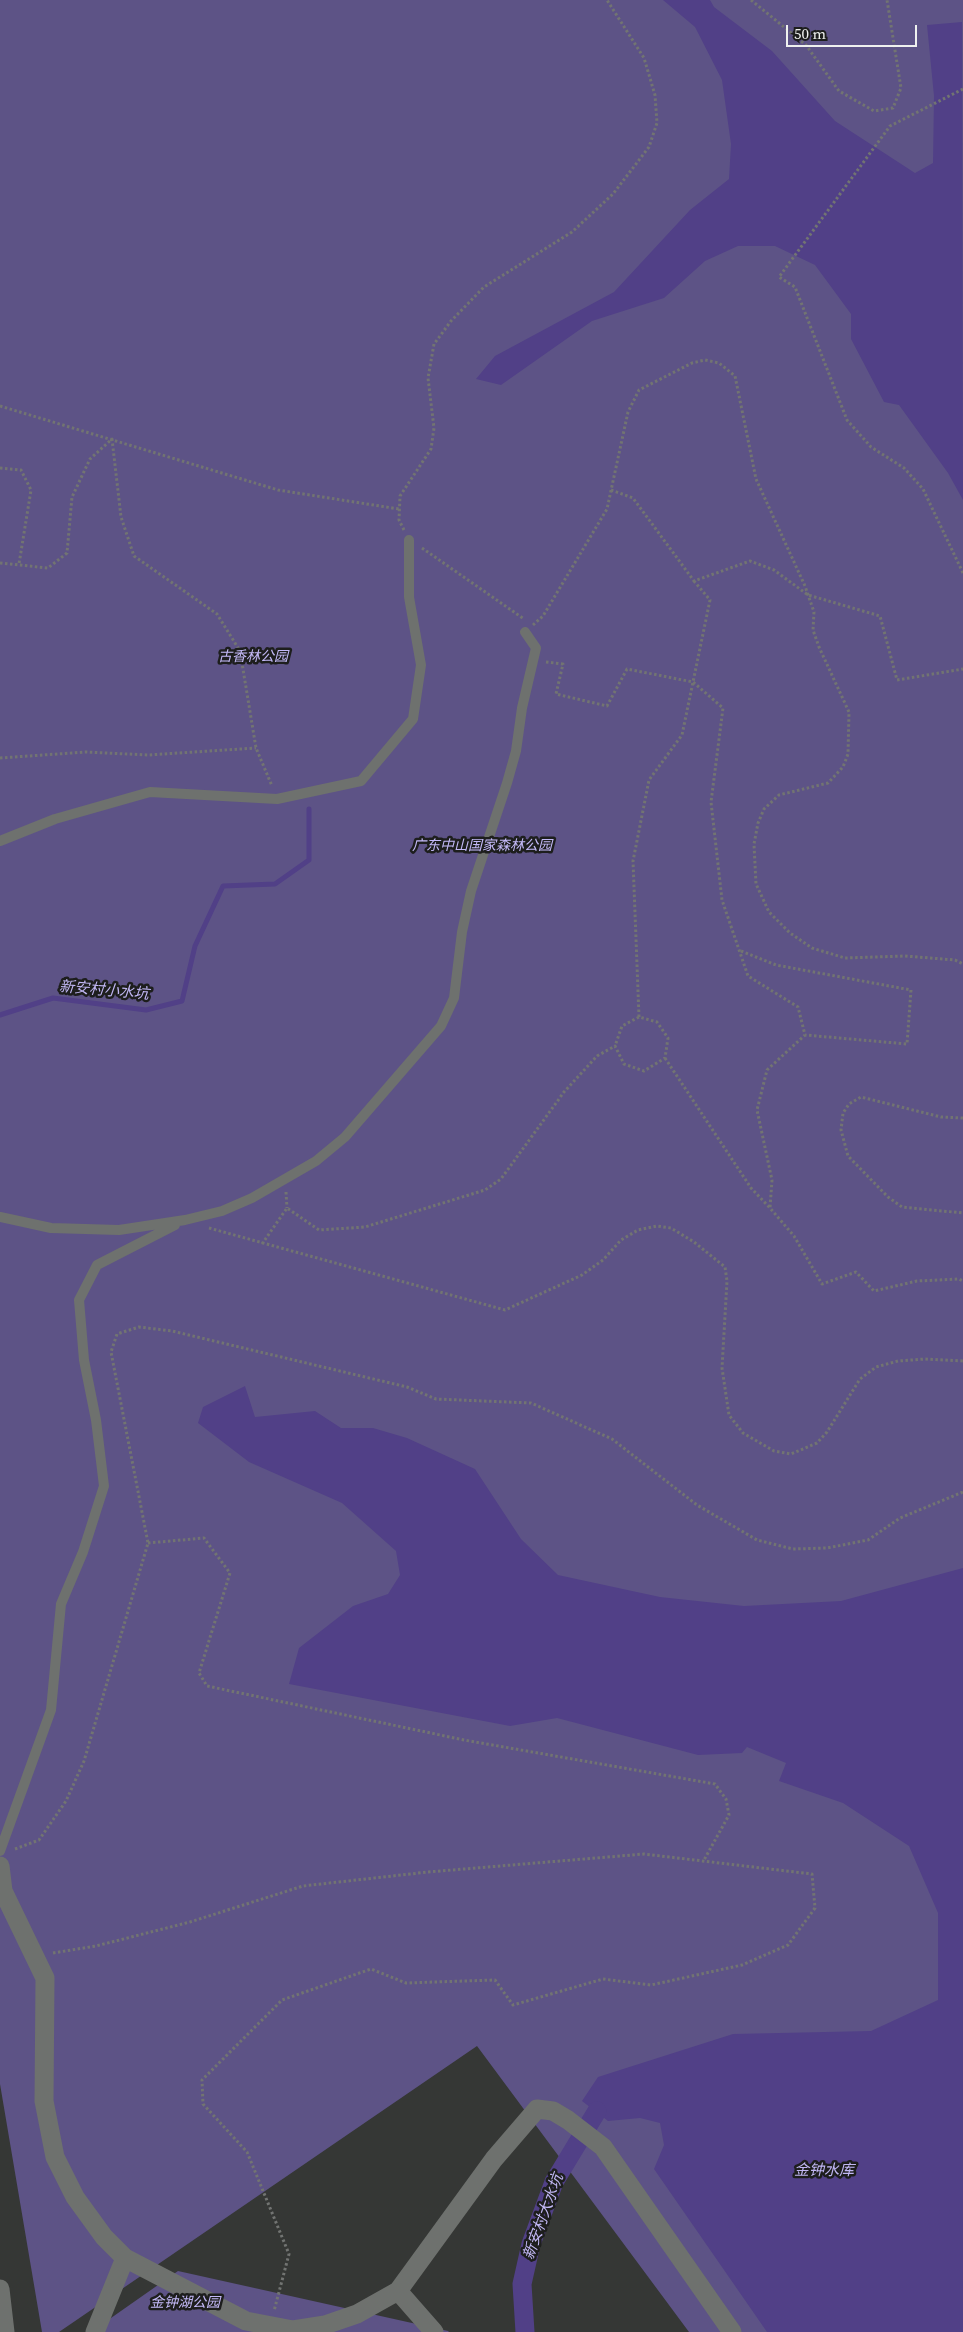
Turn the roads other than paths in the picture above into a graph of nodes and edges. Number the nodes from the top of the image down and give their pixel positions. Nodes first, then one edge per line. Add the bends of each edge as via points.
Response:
1 (409, 540) road end
2 (526, 632) road end
3 (0, 841) edge
4 (0, 1217) edge
5 (185, 1220) junction
6 (3, 1856) edge
7 (126, 2258) junction
8 (0, 2289) edge
9 (398, 2291) junction
10 (5, 2332) edge
11 (95, 2332) edge
12 (434, 2332) edge
13 (732, 2332) edge

1 - 3 lane via 409,597 421,665 414,719 361,781 277,799 150,792 55,819
2 - 5 lane via 536,648 510,775 471,892 462,932 454,998 441,1026 345,1137 316,1161 252,1198 222,1211
4 - 5 lane via 51,1228 119,1230
5 - 6 lane via 97,1266 79,1300 84,1360 104,1486 83,1552 61,1604 50,1710
6 - 7 street via 3,1891 45,1978 44,2101 55,2157 81,2205 104,2238
7 - 9 street via 246,2321 293,2330 324,2325 357,2314
7 - 11 street
8 - 10 street
9 - 12 street
9 - 13 street via 494,2159 536,2109 553,2111 602,2147

